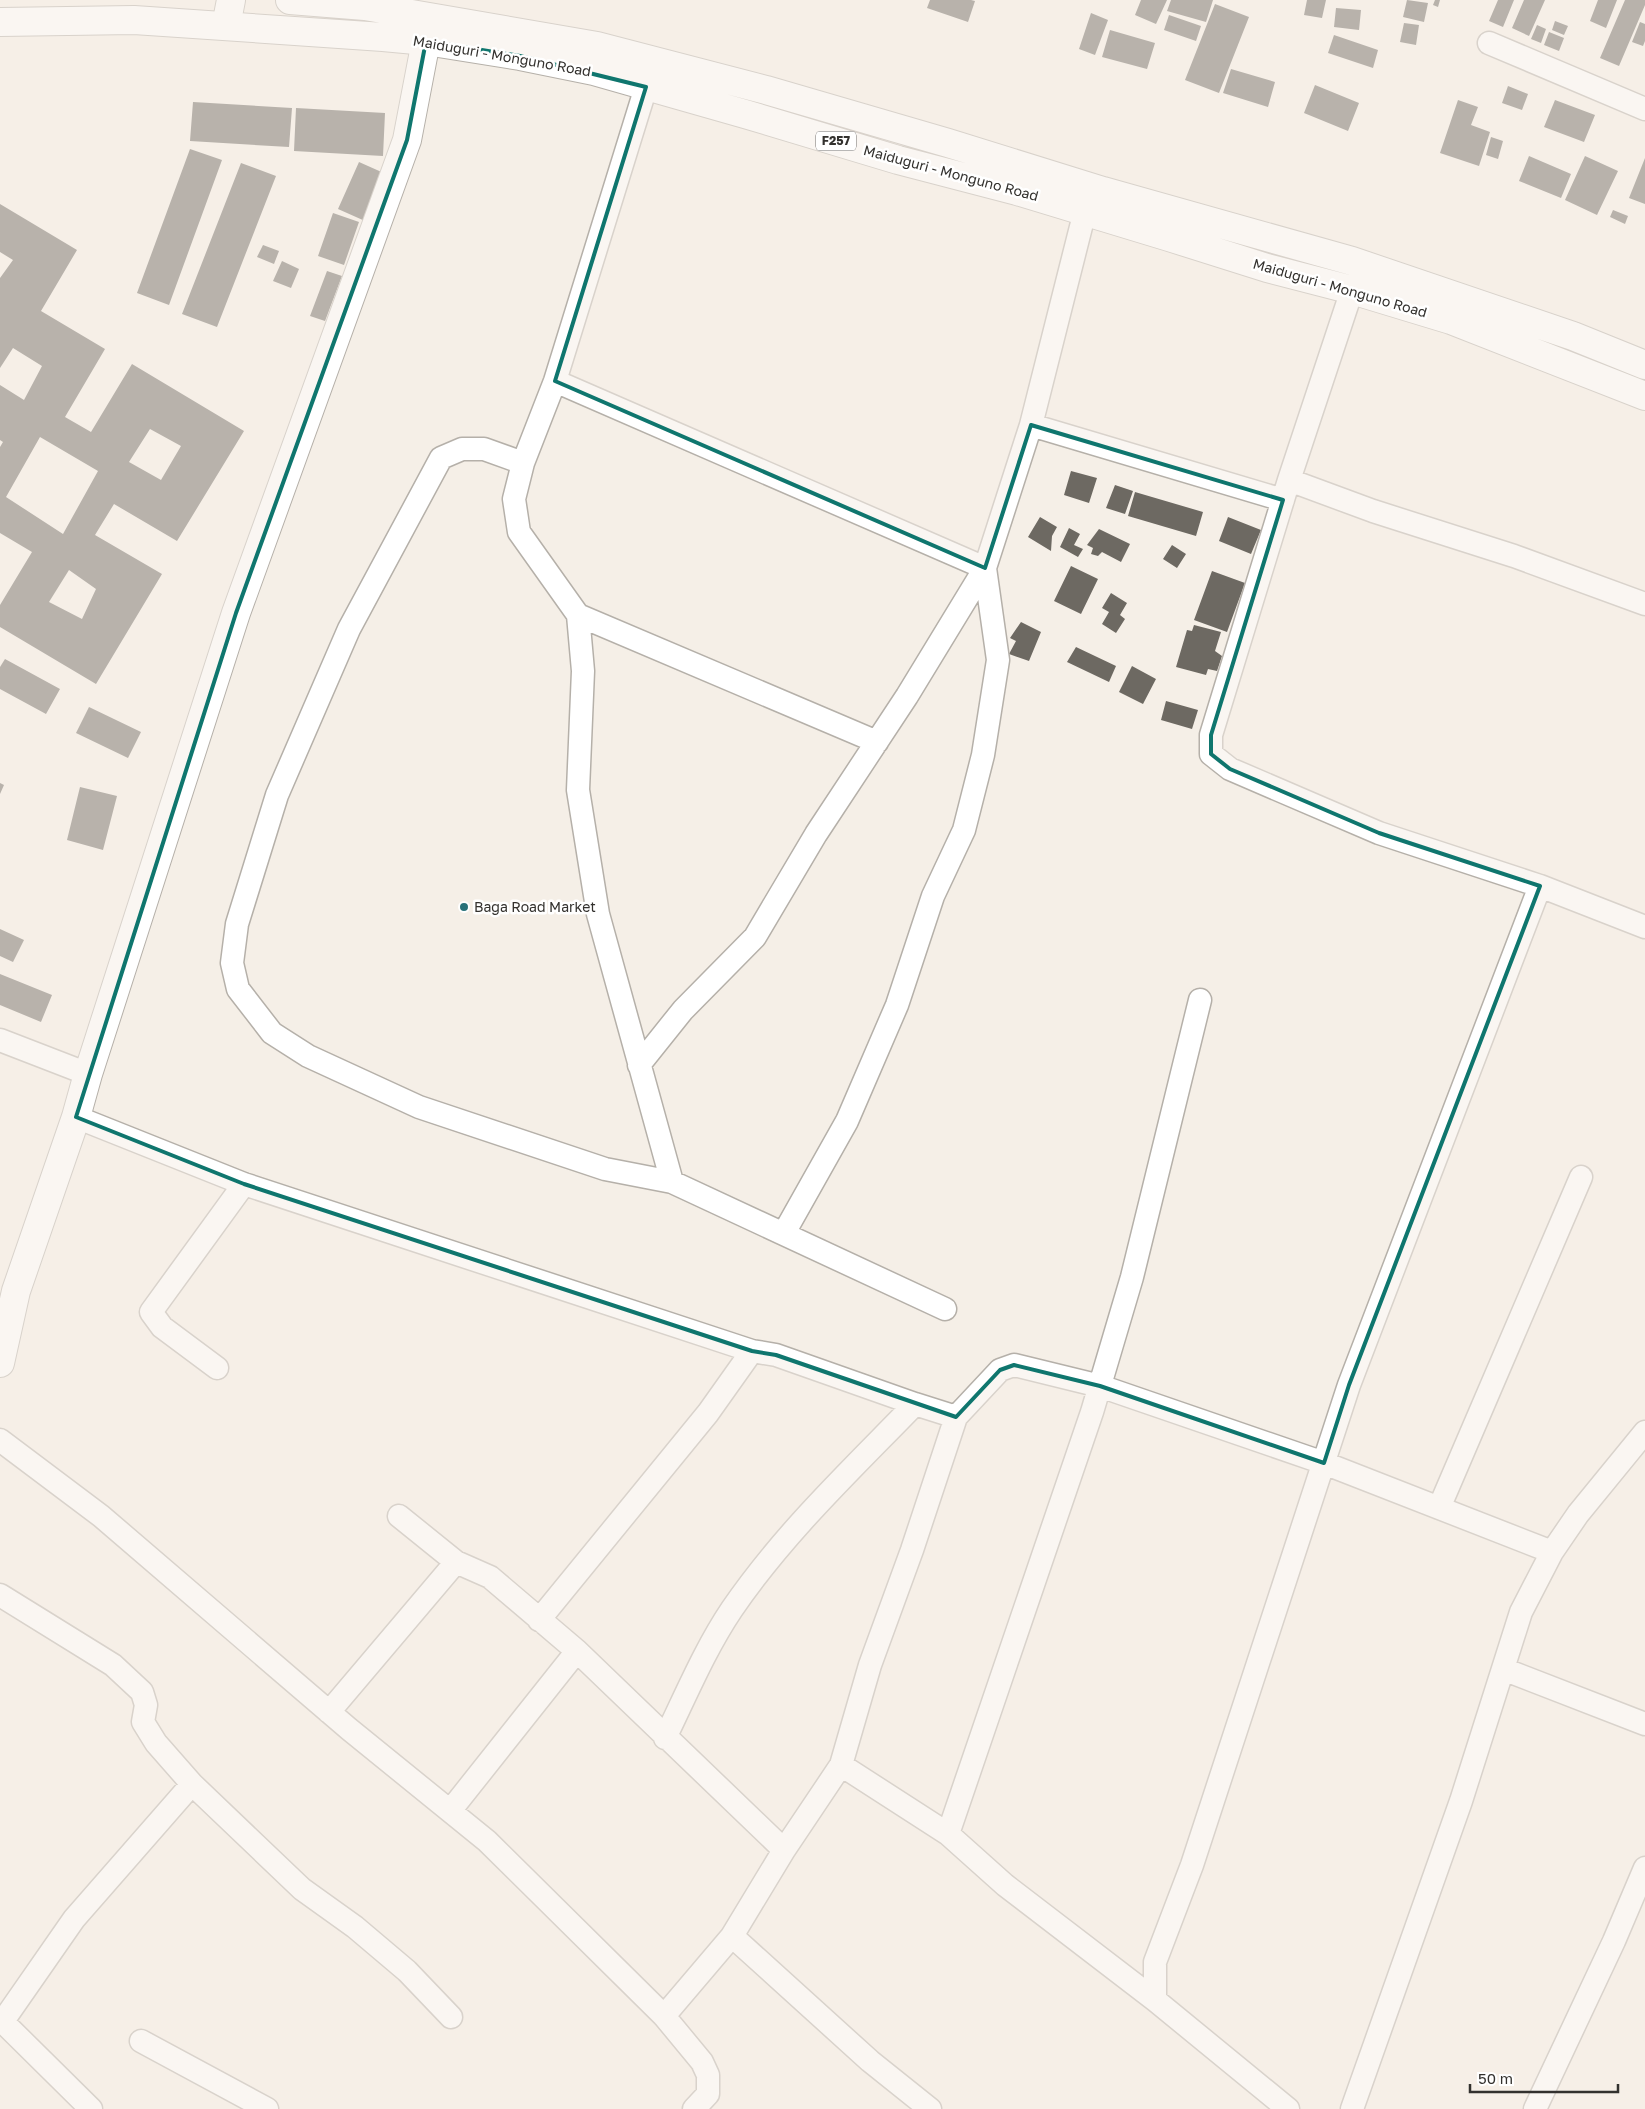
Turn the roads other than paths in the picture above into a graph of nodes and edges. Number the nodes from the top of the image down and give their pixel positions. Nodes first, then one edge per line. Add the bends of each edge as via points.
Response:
1 (290, 0) edge
2 (228, 13) edge
3 (0, 22) edge
4 (426, 41) junction
5 (1490, 42) dead end
6 (646, 86) junction
7 (1645, 109) edge
8 (1086, 211) junction
9 (1352, 290) junction
10 (1645, 365) edge
11 (555, 381) junction
12 (1645, 396) edge
13 (1032, 425) junction
14 (523, 463) junction
15 (1286, 490) junction
16 (985, 568) junction
17 (1645, 604) edge
18 (578, 615) junction
19 (877, 742) junction
20 (1540, 886) junction
21 (1645, 927) edge
22 (1200, 1000) dead end
23 (0, 1040) edge
24 (639, 1065) junction
25 (88, 1074) junction
26 (76, 1116) junction
27 (1581, 1178) dead end
28 (672, 1182) junction
29 (244, 1184) junction
30 (784, 1233) junction
31 (946, 1309) dead end
32 (752, 1351) junction
33 (0, 1363) edge
34 (217, 1368) dead end
35 (1100, 1386) junction
36 (915, 1404) junction
37 (956, 1417) junction
38 (1645, 1432) edge
39 (0, 1440) edge
40 (1324, 1463) junction
41 (1439, 1508) junction
42 (399, 1516) dead end
43 (1552, 1552) junction
44 (456, 1562) junction
45 (0, 1595) edge
46 (540, 1620) junction
47 (577, 1652) junction
48 (1503, 1669) junction
49 (329, 1712) junction
50 (1645, 1724) edge
51 (665, 1738) junction
52 (841, 1765) junction
53 (192, 1784) junction
54 (450, 1811) junction
55 (948, 1834) junction
56 (784, 1850) junction
57 (1645, 1868) edge
58 (732, 1936) junction
59 (1155, 2000) junction
60 (664, 2016) junction
61 (451, 2017) dead end
62 (2, 2020) edge
63 (141, 2041) dead end
64 (91, 2109) edge
65 (267, 2109) edge
66 (694, 2109) edge
67 (930, 2109) edge
68 (1288, 2109) edge
69 (1352, 2109) edge
70 (1534, 2109) edge

1 - 10 main road, Maiduguri - Monguno Road / F257 via 365,6 597,46 766,90 1103,191 1352,260 1572,336
2 - 3 main road, Maiduguri - Monguno Road / F257 via 134,20
2 - 4 main road, Maiduguri - Monguno Road / F257
4 - 6 main road, Maiduguri - Monguno Road / F257 via 594,71
4 - 25 main road via 407,140 236,613
5 - 7 street
6 - 8 main road, Maiduguri - Monguno Road / F257
6 - 11 street
8 - 9 main road, Maiduguri - Monguno Road / F257 via 1266,268
8 - 13 street
9 - 12 main road, Maiduguri - Monguno Road / F257 via 1451,320
9 - 15 street
11 - 14 street
11 - 16 street
13 - 15 street
13 - 16 street
14 - 18 street via 514,500 518,532
14 - 28 street via 484,449 462,449 441,458 349,629 277,795 237,924 232,963 238,989 272,1033 308,1056 419,1107 605,1169
15 - 17 street via 1373,511 1514,556
15 - 20 street via 1211,735 1211,754 1230,769 1379,833
16 - 19 street
16 - 30 street via 998,660 983,755 964,830 933,896 897,1005 847,1121
18 - 19 street
18 - 24 street via 583,671 578,790 598,914
19 - 24 street via 816,834 755,937 683,1010
20 - 21 street
20 - 40 street via 1349,1385
22 - 35 street via 1132,1277
23 - 25 street
24 - 28 street
25 - 26 main road
26 - 29 street
26 - 33 main road via 16,1291
27 - 41 street
28 - 30 street
29 - 32 street
29 - 34 street via 151,1312 162,1327
30 - 31 street
32 - 36 street via 776,1354
32 - 46 street via 708,1413
35 - 37 street via 1014,1365 1000,1370
35 - 40 street
35 - 55 street
36 - 37 street
36 - 51 street via 784,1540 732,1610 695,1675
37 - 52 street via 870,1665
38 - 43 street via 1578,1514
39 - 49 street via 101,1516
40 - 41 street
40 - 59 street via 1195,1855 1155,1962
41 - 43 street
42 - 44 street
43 - 48 street via 1522,1612
44 - 46 street via 490,1578
44 - 49 street
45 - 53 street via 113,1665 142,1692 146,1705 143,1722 156,1743
46 - 47 street
47 - 51 street
47 - 54 street
48 - 50 street
48 - 69 street via 1461,1801
49 - 54 street
51 - 56 street
52 - 55 street
52 - 56 street
53 - 61 street via 302,1889 355,1927 407,1971
53 - 62 street via 74,1919
54 - 60 street via 487,1841
55 - 59 street via 1005,1885
56 - 58 street
57 - 70 street
58 - 60 street
58 - 67 street via 870,2061
59 - 68 street
60 - 66 street via 702,2062 708,2075 708,2094
62 - 64 street
63 - 65 street

